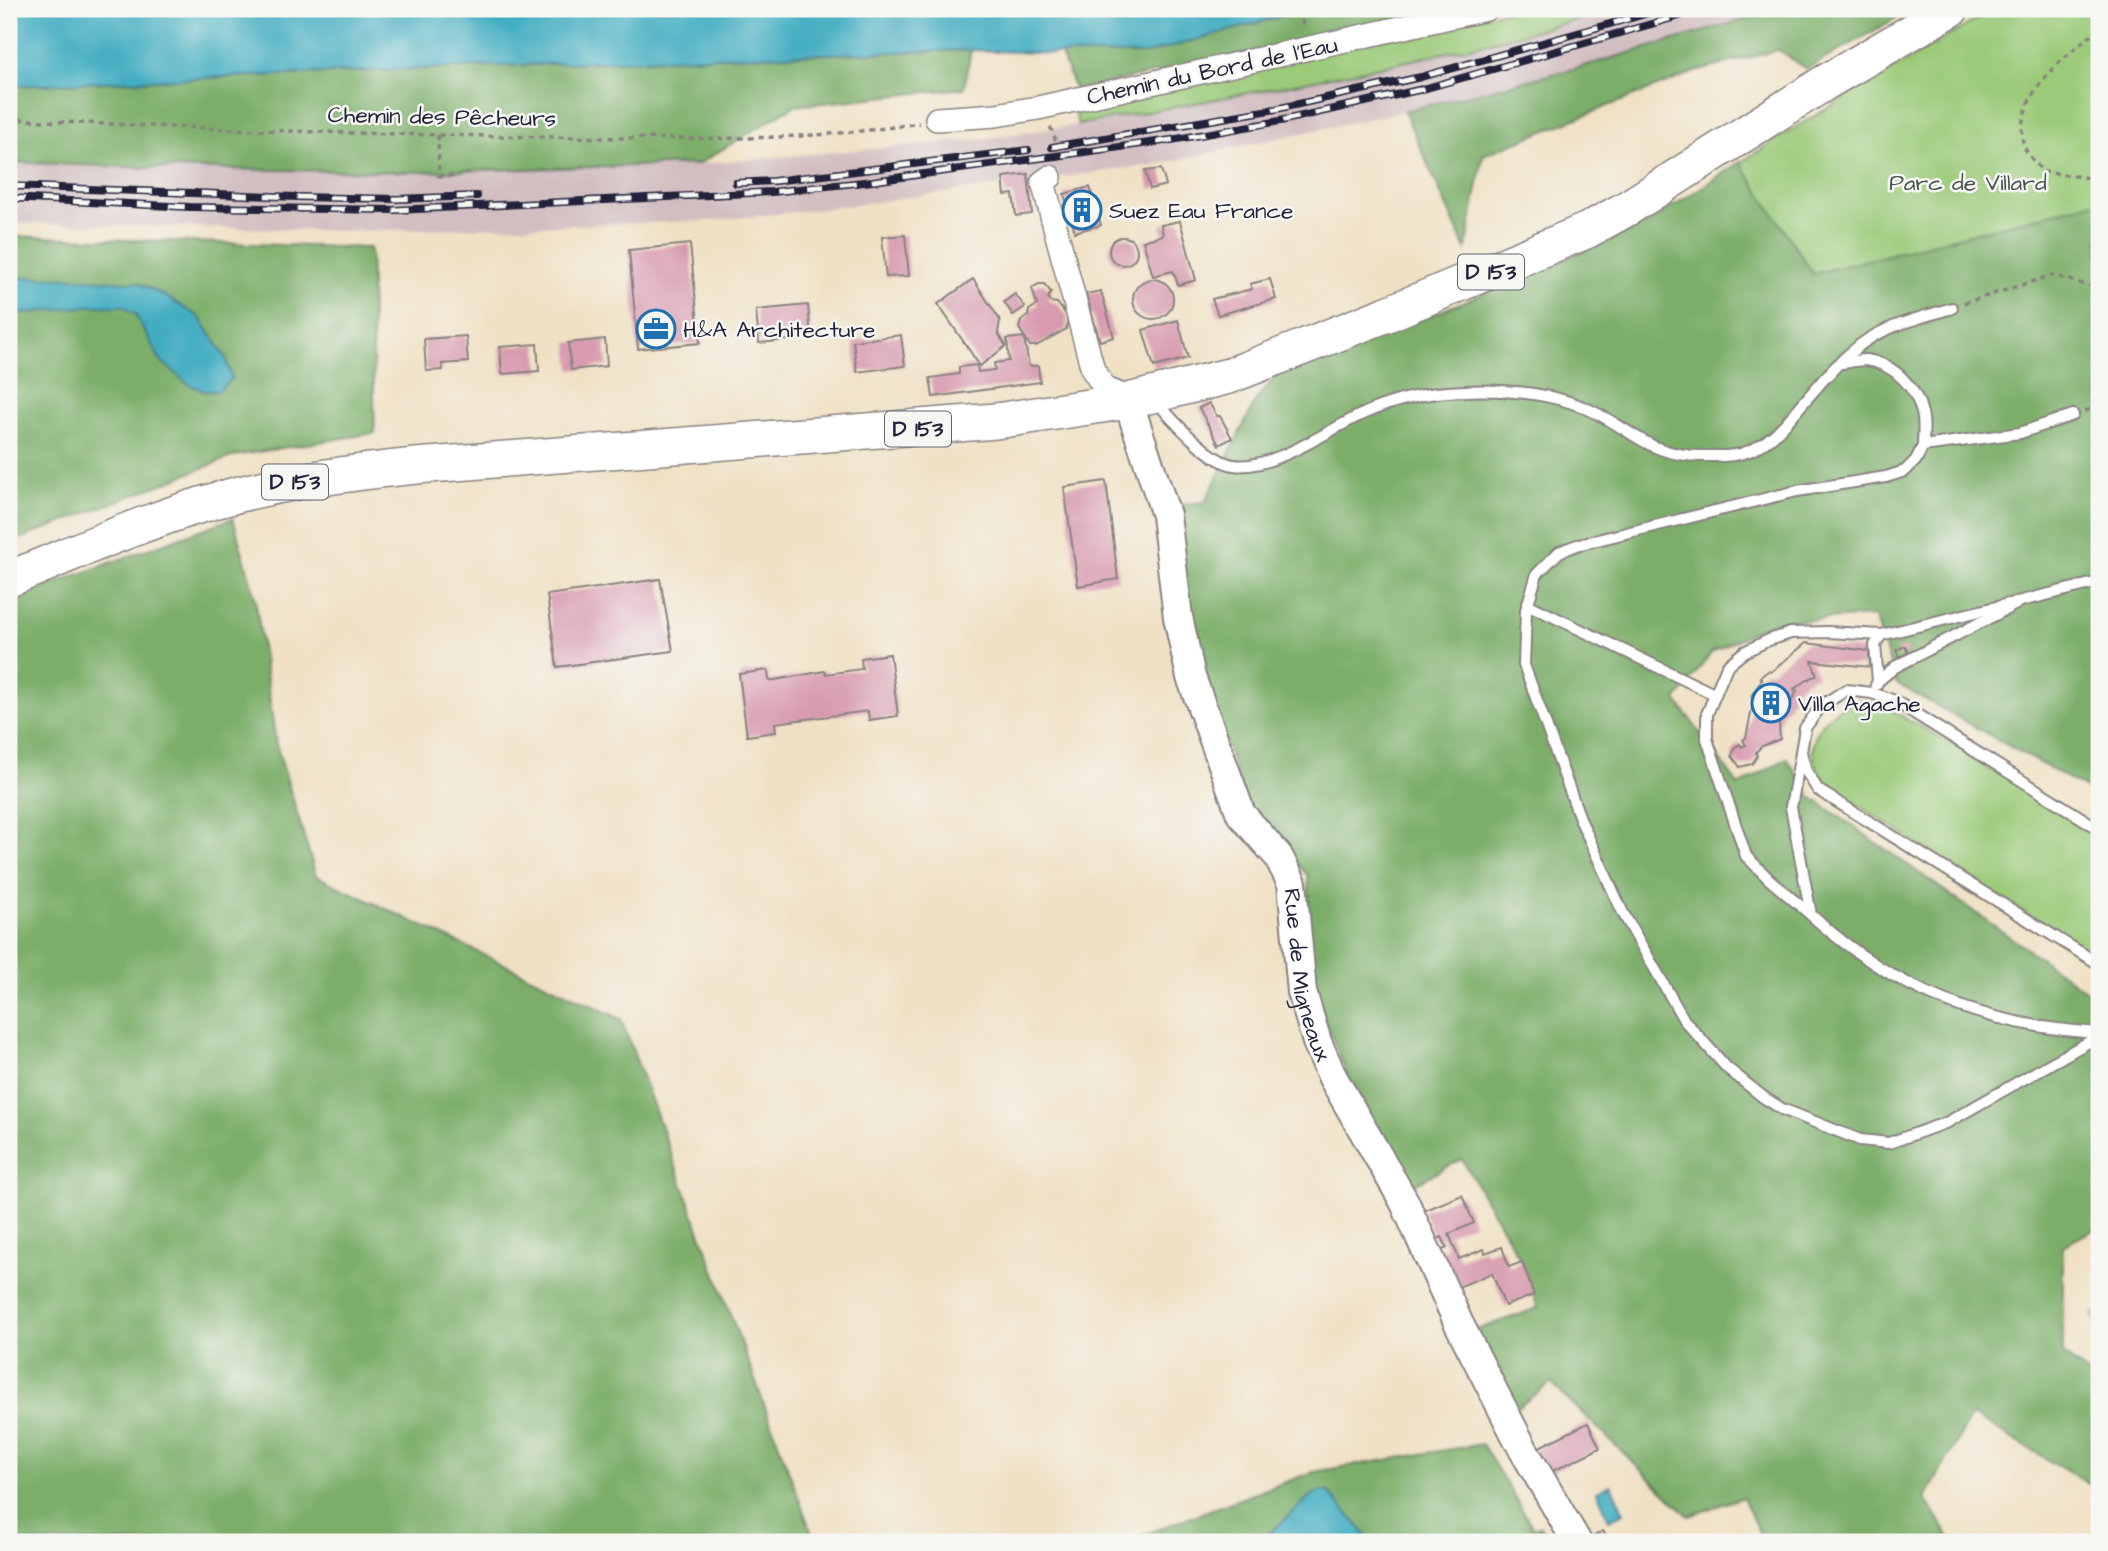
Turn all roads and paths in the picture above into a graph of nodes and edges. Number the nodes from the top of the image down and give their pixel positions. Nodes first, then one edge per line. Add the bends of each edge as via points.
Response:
1 (1486, 9) edge
2 (1951, 9) edge
3 (2099, 28) edge
4 (1038, 107) junction
5 (9, 118) edge
6 (937, 120) joint
7 (438, 135) junction
8 (459, 175) dead end
9 (1050, 177) joint
10 (2099, 179) edge
11 (2099, 289) edge
12 (1952, 308) joint
13 (1843, 363) junction
14 (1118, 397) junction
15 (1164, 410) dead end
16 (2073, 415) dead end
17 (1923, 446) junction
18 (9, 579) edge
19 (2099, 582) edge
20 (2026, 598) junction
21 (1527, 604) junction
22 (1881, 635) junction
23 (1878, 681) junction
24 (1872, 693) junction
25 (1714, 694) junction
26 (1801, 752) junction
27 (2099, 829) edge
28 (1811, 915) junction
29 (2099, 964) edge
30 (2099, 1035) edge
31 (1577, 1542) edge

1 - 4 street, Chemin du Bord de l'Eau
2 - 14 main road, D 153 via 1571,222 1234,358
3 - 10 path via 2046,75 2021,123 2025,148 2043,172
4 - 6 street, Chemin du Bord de l'Eau
4 - 9 path via 1054,134 1059,169
5 - 7 path, Chemin des Pêcheurs
6 - 7 path, Chemin des Pêcheurs via 874,130 676,140
7 - 8 path via 439,176
9 - 14 street via 1043,182 1093,370
11 - 12 path via 2053,275
12 - 13 lane via 1878,332
13 - 15 lane via 1781,430 1761,445 1740,454 1715,456 1679,456 1653,448 1591,410 1540,395 1492,390 1444,392 1402,401 1366,413 1262,463 1233,466 1205,450
13 - 17 lane via 1865,360 1888,367 1904,379 1923,414
14 - 18 main road, D 153 via 941,427 368,470 234,496 152,521
14 - 31 street, Rue de Migneaux via 1166,515 1178,617 1191,677 1241,814 1278,856 1292,883 1302,992 1317,1042 1404,1201 1459,1324 1523,1449
16 - 17 lane via 2020,433
17 - 21 lane via 1905,471 1886,477 1797,491 1559,552 1537,574
19 - 20 lane
20 - 22 lane
20 - 23 lane via 1895,667
21 - 25 lane
21 - 30 lane via 1524,665 1581,821 1623,913 1684,1020 1727,1068 1763,1097 1860,1140 1889,1143 1948,1122
22 - 23 lane via 1874,645
22 - 25 lane via 1791,633 1769,640 1727,666
23 - 24 lane
24 - 26 lane via 1846,690 1821,706 1805,728
24 - 27 lane via 1895,701
25 - 28 lane via 1707,714 1707,738 1746,856
26 - 28 lane via 1791,807
26 - 29 lane via 1818,790
28 - 30 lane via 1871,964 1962,1009

